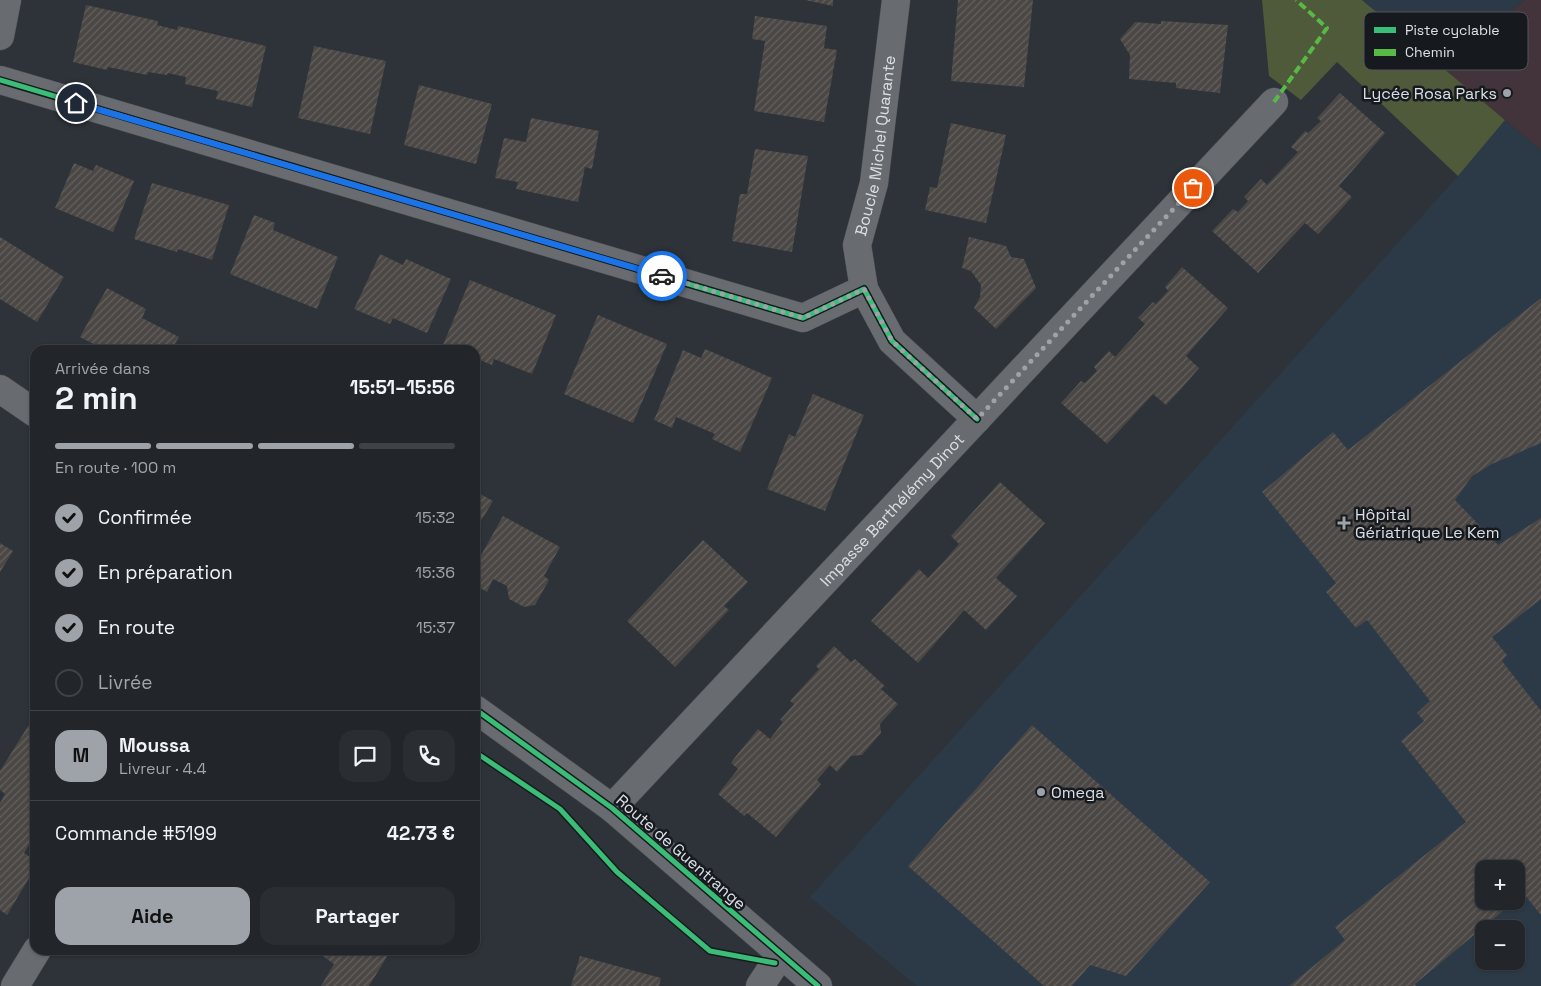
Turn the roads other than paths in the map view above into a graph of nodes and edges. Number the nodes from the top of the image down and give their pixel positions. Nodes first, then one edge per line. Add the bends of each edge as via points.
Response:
1 (7, 0) edge
2 (896, 0) edge
3 (0, 36) edge
4 (0, 80) edge
5 (1274, 102) dead end
6 (864, 289) junction
7 (0, 389) edge
8 (30, 410) edge
9 (977, 419) junction
10 (480, 713) edge
11 (612, 808) junction
12 (781, 954) junction
13 (34, 955) edge
14 (15, 986) edge
15 (760, 986) edge
16 (818, 986) edge

1 - 3 street
2 - 6 street, Boucle Michel Quarante via 874,183 857,245
4 - 6 street via 803,318
5 - 9 street, Impasse Barthélémy Dinot
6 - 9 street, Boucle Michel Quarante via 892,341
7 - 8 street
9 - 11 street, Impasse Barthélémy Dinot
10 - 11 street, Route de Guentrange
11 - 12 street, Route de Guentrange
12 - 15 street
12 - 16 street, Route de Guentrange
13 - 14 street

